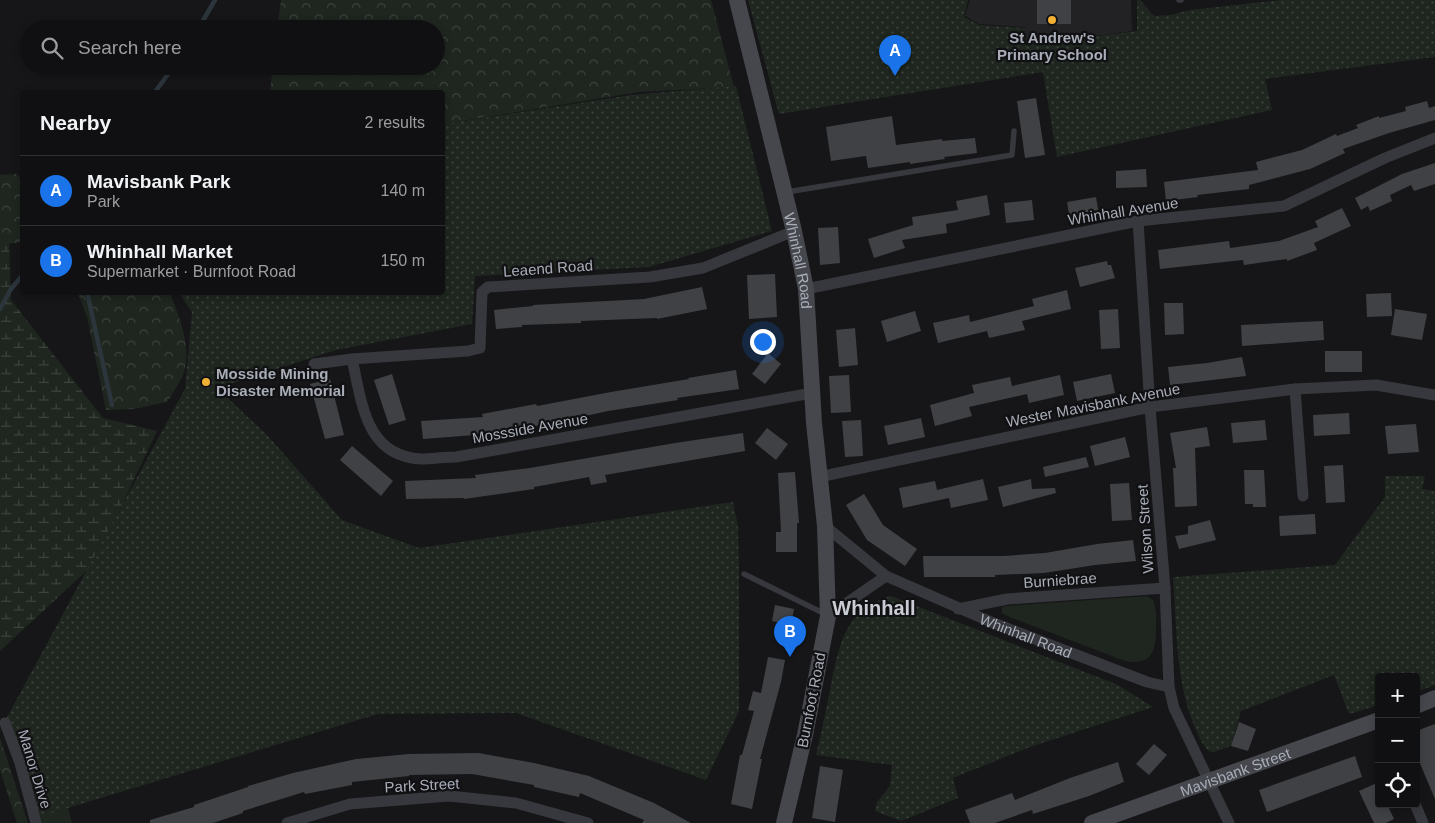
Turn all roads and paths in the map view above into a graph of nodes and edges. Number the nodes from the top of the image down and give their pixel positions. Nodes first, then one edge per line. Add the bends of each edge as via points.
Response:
1 (737, 0) edge
2 (1014, 131) dead end
3 (1435, 138) edge
4 (785, 193) junction
5 (1138, 221) junction
6 (794, 231) junction
7 (806, 289) junction
8 (352, 359) junction
9 (314, 364) dead end
10 (1295, 388) junction
11 (812, 393) junction
12 (1435, 395) edge
13 (1150, 407) junction
14 (819, 478) junction
15 (1302, 496) dead end
16 (825, 526) junction
17 (744, 574) dead end
18 (827, 576) joint
19 (886, 576) junction
20 (1165, 588) junction
21 (958, 609) junction
22 (828, 616) junction
23 (1169, 687) junction
24 (1435, 698) edge
25 (1420, 704) edge
26 (5, 723) dead end
27 (1375, 724) edge
28 (1208, 781) junction
29 (1416, 808) edge
30 (36, 823) edge
31 (287, 823) edge
32 (588, 823) edge
33 (784, 823) edge
34 (1092, 823) edge
35 (1229, 823) edge
36 (1423, 823) edge

1 - 4 street, Whinhall Road
2 - 4 lane via 1012,155
3 - 5 street, Whinhall Avenue via 1284,206
4 - 6 street, Whinhall Road
5 - 7 street, Whinhall Avenue
5 - 13 street, Wilson Street
6 - 7 street, Whinhall Road
6 - 8 street, Leaend Road via 703,268 650,276 488,286 482,292 480,348
7 - 11 street, Whinhall Road
8 - 9 street
8 - 11 street, Mossside Avenue via 367,422 385,447 401,456 421,459 456,456
10 - 12 street, Wester Mavisbank Avenue via 1376,385
10 - 13 street, Wester Mavisbank Avenue
10 - 15 street
11 - 14 street, Whinhall Road
13 - 14 street, Wester Mavisbank Avenue
13 - 20 street, Wilson Street
14 - 16 street, Whinhall Road
16 - 18 street, Whinhall Road
16 - 19 street, Whinhall Road
17 - 22 lane
18 - 22 street, Burnfoot Road
19 - 21 street, Whinhall Road
19 - 22 street
20 - 21 street, Burniebrae via 1008,599
20 - 23 street, Wilson Street
21 - 23 street, Whinhall Road via 1147,682
22 - 33 street, Burnfoot Road
23 - 28 street, Wilson Street via 1174,708
24 - 25 street
26 - 30 street, Manor Drive
27 - 28 street, Mavisbank Street
28 - 34 street, Mavisbank Street
28 - 35 street, Wilson Street
29 - 36 street
31 - 32 street, Park Street via 350,804 448,796 516,803

